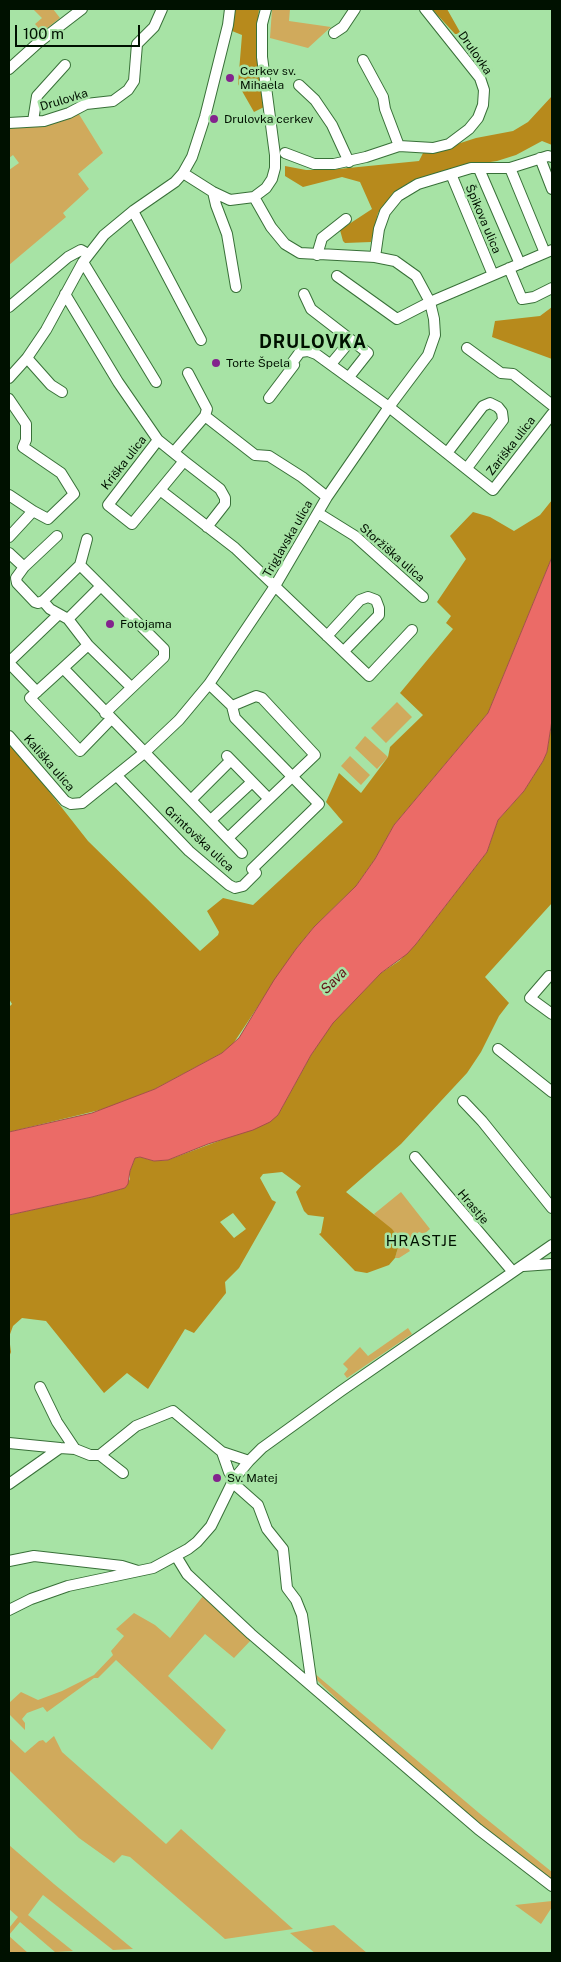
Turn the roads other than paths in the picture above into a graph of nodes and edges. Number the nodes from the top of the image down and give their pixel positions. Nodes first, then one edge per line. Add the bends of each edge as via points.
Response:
1 (82, 9) edge
2 (162, 9) edge
3 (230, 9) edge
4 (266, 9) edge
5 (355, 9) edge
6 (426, 9) edge
7 (334, 33) dead end
8 (363, 60) dead end
9 (65, 65) dead end
10 (9, 69) edge
11 (300, 85) dead end
12 (33, 121) junction
13 (9, 123) edge
14 (398, 146) junction
15 (285, 153) dead end
16 (552, 157) edge
17 (540, 158) junction
18 (349, 162) junction
19 (510, 168) junction
20 (479, 169) junction
21 (183, 173) junction
22 (451, 174) junction
23 (552, 189) edge
24 (213, 192) junction
25 (254, 197) junction
26 (133, 211) junction
27 (346, 219) dead end
28 (548, 251) edge
29 (317, 255) junction
30 (375, 257) junction
31 (86, 258) junction
32 (520, 264) junction
33 (509, 268) junction
34 (493, 275) junction
35 (338, 276) dead end
36 (236, 287) dead end
37 (552, 288) edge
38 (65, 294) junction
39 (304, 294) dead end
40 (430, 302) junction
41 (9, 307) edge
42 (201, 340) dead end
43 (351, 340) junction
44 (467, 348) dead end
45 (27, 358) junction
46 (331, 364) junction
47 (188, 373) dead end
48 (349, 377) junction
49 (9, 378) edge
50 (156, 382) dead end
51 (62, 392) dead end
52 (270, 398) dead end
53 (9, 399) edge
54 (552, 404) edge
55 (389, 406) junction
56 (552, 414) edge
57 (205, 416) junction
58 (158, 440) junction
59 (174, 452) junction
60 (447, 453) junction
61 (184, 461) junction
62 (466, 468) junction
63 (160, 490) junction
64 (9, 495) edge
65 (326, 497) junction
66 (33, 512) junction
67 (318, 514) junction
68 (207, 527) junction
69 (57, 536) dead end
70 (9, 537) edge
71 (87, 539) dead end
72 (9, 553) edge
73 (80, 564) junction
74 (24, 567) junction
75 (101, 586) junction
76 (275, 586) junction
77 (423, 597) dead end
78 (43, 601) junction
79 (63, 616) junction
80 (412, 630) dead end
81 (327, 636) junction
82 (88, 645) junction
83 (344, 651) junction
84 (9, 662) edge
85 (63, 668) junction
86 (209, 684) junction
87 (131, 688) junction
88 (36, 692) junction
89 (232, 706) junction
90 (108, 716) junction
91 (9, 736) edge
92 (144, 753) junction
93 (117, 776) junction
94 (292, 777) junction
95 (252, 782) junction
96 (268, 798) junction
97 (191, 800) junction
98 (211, 820) junction
99 (228, 838) junction
100 (242, 853) dead end
101 (549, 976) dead end
102 (552, 1014) edge
103 (498, 1049) dead end
104 (552, 1092) edge
105 (463, 1101) dead end
106 (414, 1157) dead end
107 (552, 1208) edge
108 (552, 1245) edge
109 (552, 1264) edge
110 (522, 1266) junction
111 (513, 1272) junction
112 (40, 1387) dead end
113 (9, 1443) edge
114 (60, 1448) junction
115 (75, 1448) junction
116 (222, 1452) junction
117 (100, 1455) junction
118 (248, 1461) junction
119 (123, 1473) dead end
120 (233, 1481) junction
121 (9, 1484) edge
122 (176, 1556) junction
123 (9, 1561) edge
124 (141, 1572) junction
125 (9, 1610) edge
126 (312, 1686) junction
127 (552, 1886) edge

1 - 10 street
2 - 12 street, Drulovka via 154,27 137,44 134,81 128,90 113,101 86,104 55,118
3 - 21 street via 205,117 192,157
4 - 25 street via 262,24 262,57 275,168 266,188
5 - 7 street via 343,27
6 - 14 street, Drulovka via 480,78 484,90 483,105 469,129 449,144 433,148
8 - 14 street via 383,97
9 - 12 street, Drulovka via 36,96
11 - 18 street via 332,125
12 - 13 street, Drulovka
14 - 18 street, Drulovka
15 - 18 street, Drulovka via 314,164
16 - 17 street, Špikova ulica
17 - 19 street, Špikova ulica
17 - 23 street
19 - 20 street, Špikova ulica
19 - 28 street, Špikova ulica
20 - 22 street, Špikova ulica
20 - 32 street, Špikova ulica
21 - 24 street
21 - 26 street
22 - 30 street, Špikova ulica via 418,184 398,196 385,212
22 - 34 street, Špikova ulica
24 - 25 street via 230,200
24 - 36 street via 227,234
25 - 29 street via 285,244 300,253
26 - 31 street via 104,235
26 - 42 street
27 - 29 street via 322,238
28 - 32 street, Špikova ulica
29 - 30 street
30 - 40 street, Triglavska ulica via 395,261 416,276
31 - 38 street
31 - 41 street via 81,250 68,258
31 - 50 street
32 - 33 street, Špikova ulica
33 - 34 street, Špikova ulica
33 - 37 street, Špikova ulica via 522,299
34 - 40 street, Špikova ulica
35 - 40 street via 397,319
38 - 45 street
38 - 58 street via 118,382
39 - 43 street via 311,309
40 - 55 street, Triglavska ulica via 435,335 428,355
43 - 46 street
43 - 48 street via 368,353
44 - 54 street via 502,373 512,374
45 - 49 street
45 - 51 street via 51,385
46 - 48 street
46 - 52 street via 316,354 300,352
47 - 57 street via 207,408
48 - 55 street
53 - 66 street via 26,424 23,448 61,473 74,494 48,519
55 - 60 street, Zariška ulica
55 - 65 street, Triglavska ulica
56 - 62 street, Zariška ulica via 493,490
57 - 59 street
57 - 65 street via 255,455 269,456
58 - 59 street, Kriška ulica
58 - 63 street, Kriška ulica via 108,505 132,524
59 - 61 street, Kriška ulica
60 - 62 street, Zariška ulica
60 - 62 street, Zariška ulica via 483,406 490,403 498,407 503,420
61 - 63 street, Kriška ulica
61 - 68 street, Kriška ulica via 220,489 225,498 225,504
63 - 68 street
64 - 66 street
65 - 67 street, Triglavska ulica
66 - 70 street
67 - 76 street, Triglavska ulica
67 - 77 street, Storžiška ulica via 355,536
68 - 76 street
69 - 74 street
71 - 73 street
72 - 74 street
73 - 75 street
73 - 78 street
74 - 78 street via 16,578 17,583 35,602
75 - 79 street
75 - 87 street via 164,649 164,657
76 - 81 street
76 - 86 street, Triglavska ulica
78 - 79 street
79 - 82 street
79 - 84 street
80 - 83 street via 369,676
81 - 83 street
81 - 83 street via 360,600 368,597 376,600 379,615
82 - 85 street
82 - 87 street
84 - 88 street
85 - 88 street
85 - 90 street
86 - 89 street, Grintovška ulica
86 - 92 street, Kališka ulica via 179,720
87 - 90 street
88 - 90 street via 30,698 80,751
89 - 94 street, Grintovška ulica via 235,718
89 - 94 street, Grintovška ulica via 256,696 262,698 315,756
90 - 92 street
91 - 93 street, Kališka ulica via 71,804 82,803
92 - 93 street, Kališka ulica
92 - 97 street
93 - 94 street, Grintovška ulica via 189,851 235,888 244,886 256,874 252,869 319,804
94 - 96 street, Grintovška ulica
95 - 96 street, Grintovška ulica
95 - 97 street, Grintovška ulica via 229,758
95 - 98 street, Grintovška ulica
96 - 99 street, Grintovška ulica
97 - 98 street
98 - 99 street
99 - 100 street
101 - 102 street via 530,998
103 - 104 street
105 - 107 street
106 - 111 street, Hrastje
108 - 110 street
109 - 110 street
110 - 111 street
111 - 118 street via 272,1440
112 - 115 street via 57,1422
113 - 114 street
114 - 115 street
114 - 121 street
115 - 117 street via 90,1455
116 - 117 street via 173,1411 136,1426
116 - 118 street
116 - 120 street
117 - 119 street
118 - 120 street
120 - 122 street via 208,1530
120 - 126 street via 258,1505 267,1529 283,1549 287,1588 302,1615
122 - 124 street
122 - 126 street via 186,1574
123 - 124 street via 34,1556 122,1566
124 - 125 street via 68,1586
126 - 127 street via 478,1829

